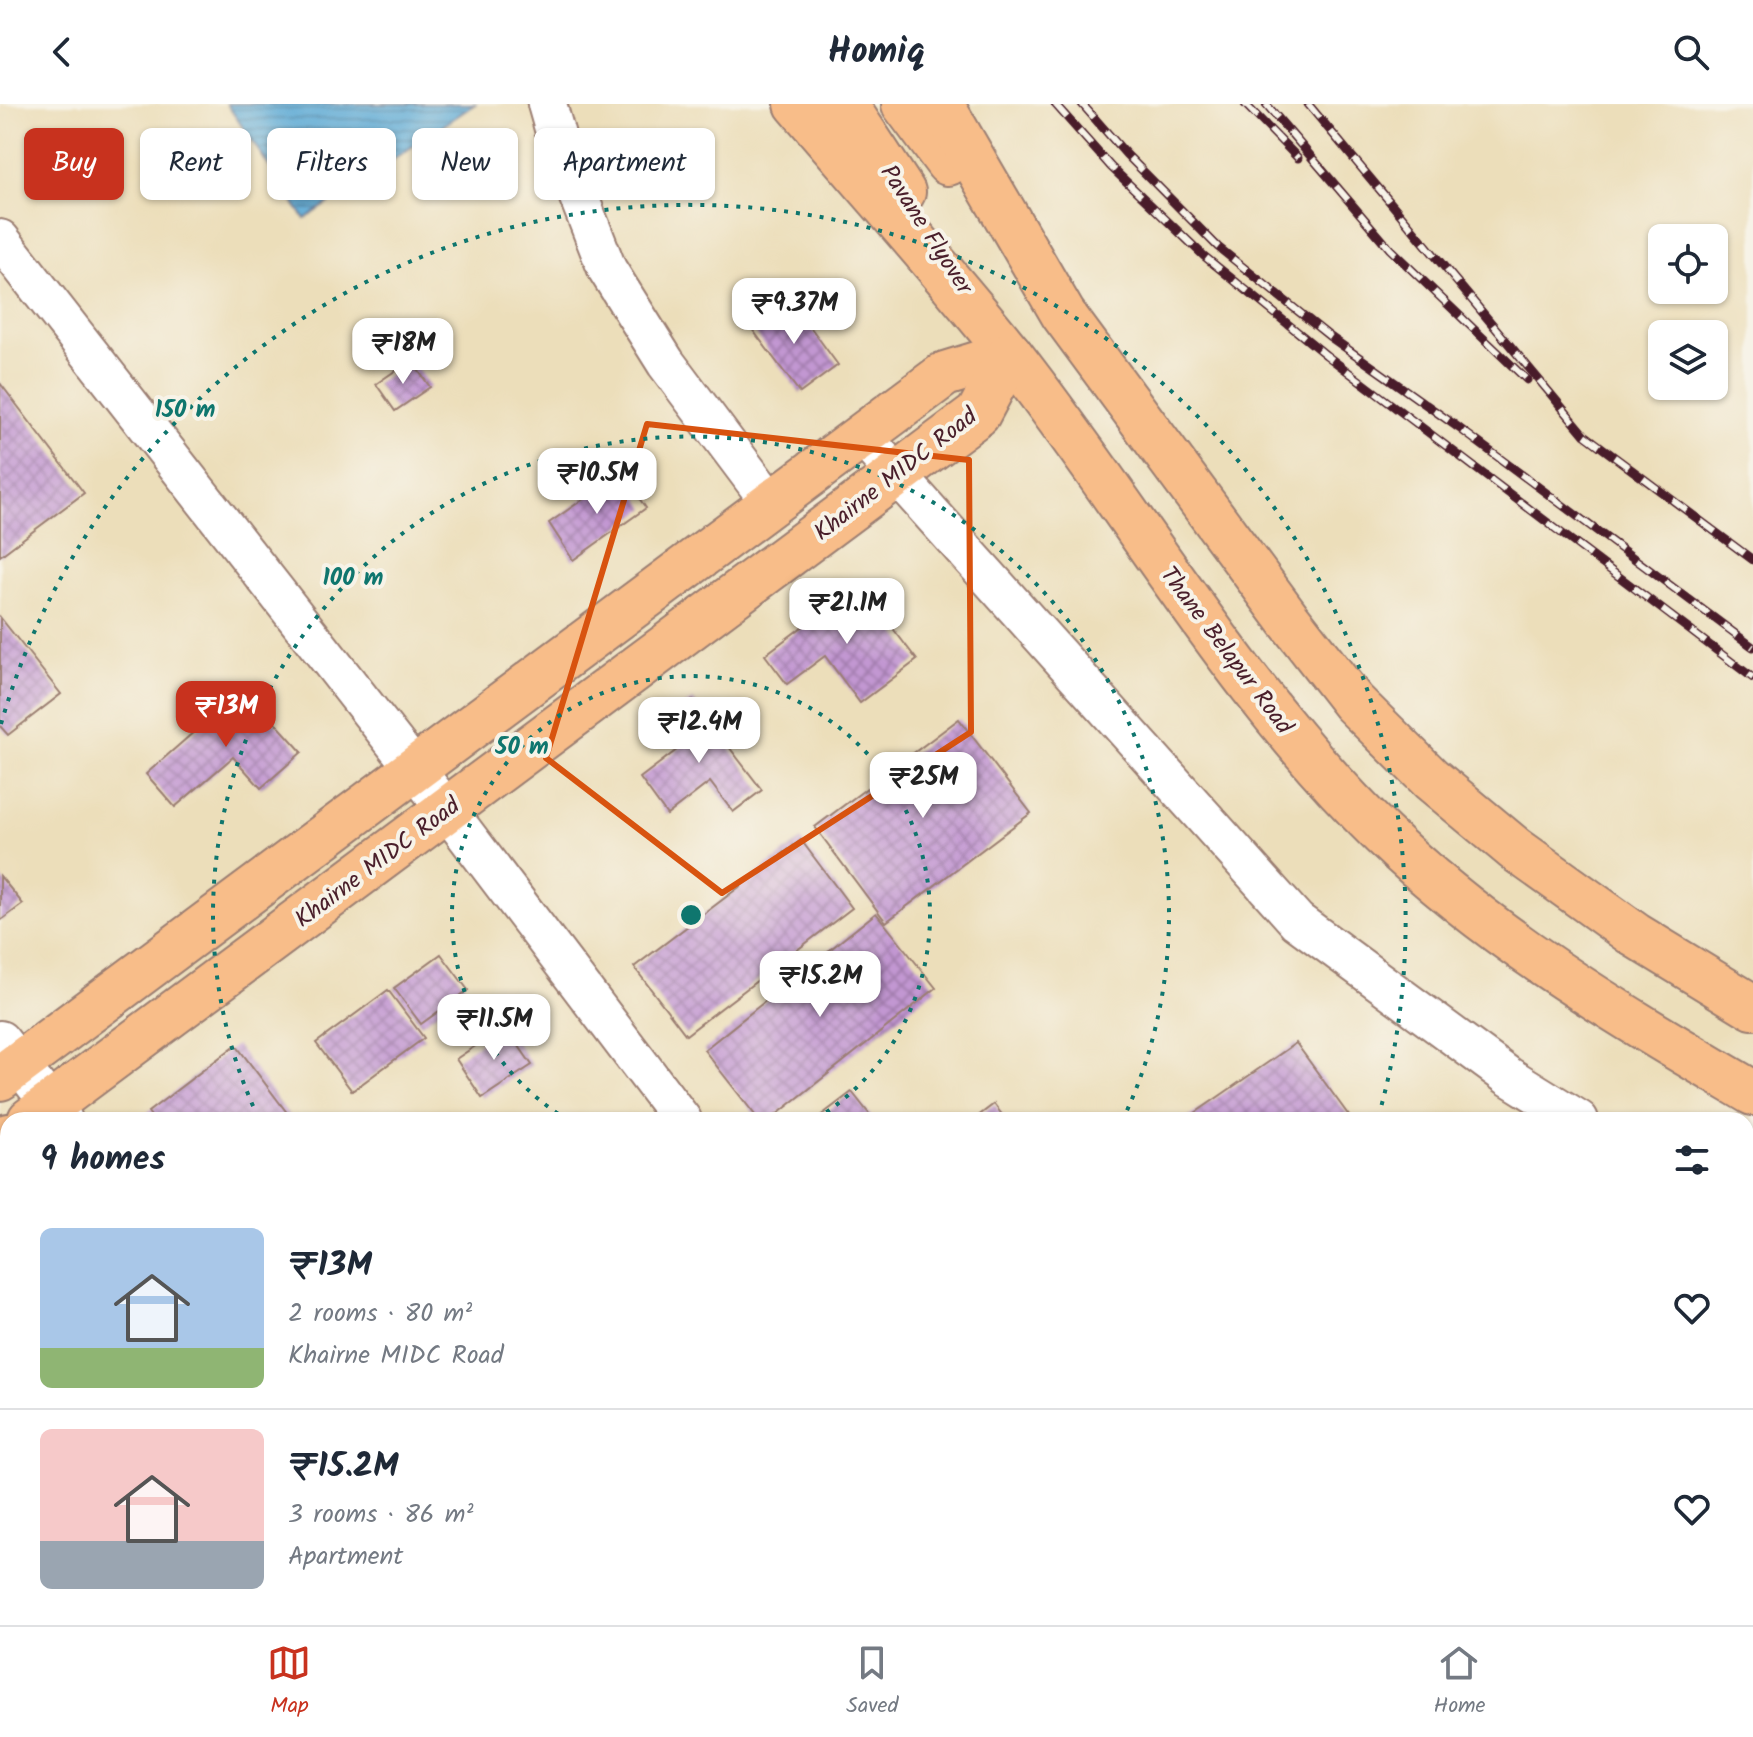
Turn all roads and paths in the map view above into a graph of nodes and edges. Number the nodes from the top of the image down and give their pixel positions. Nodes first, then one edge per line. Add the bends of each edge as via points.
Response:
1 (547, 104) edge
2 (797, 104) edge
3 (845, 104) edge
4 (904, 104) edge
5 (941, 104) edge
6 (0, 239) edge
7 (1063, 314) junction
8 (1010, 354) junction
9 (861, 435) junction
10 (896, 477) junction
11 (771, 503) junction
12 (414, 769) junction
13 (447, 810) junction
14 (1753, 1007) edge
15 (6, 1061) edge
16 (1753, 1093) edge
17 (46, 1112) edge
18 (52, 1112) edge
19 (676, 1112) edge
20 (1566, 1112) edge

1 - 11 street via 607,269 666,363
2 - 8 main road, Thane Belapur Road
3 - 8 main road, Pavane Flyover
4 - 7 main road
5 - 7 main road
6 - 12 street
7 - 14 main road via 1353,702 1431,779 1515,849 1635,935
8 - 9 main road, Khairne MIDC Road via 945,374
8 - 10 main road, Khairne MIDC Road via 978,414
8 - 16 main road, Thane Belapur Road via 1297,745 1382,834 1463,907 1593,999
9 - 10 street
9 - 11 main road, Khairne MIDC Road
10 - 13 main road, Khairne MIDC Road
10 - 20 street via 1297,921 1508,1076
11 - 12 main road, Khairne MIDC Road
12 - 13 street
12 - 15 main road, Khairne MIDC Road
13 - 18 main road, Khairne MIDC Road
13 - 19 street
15 - 17 street

